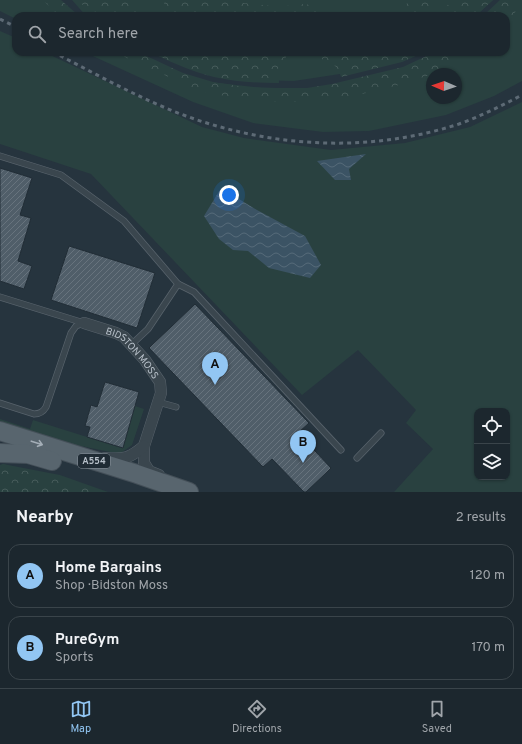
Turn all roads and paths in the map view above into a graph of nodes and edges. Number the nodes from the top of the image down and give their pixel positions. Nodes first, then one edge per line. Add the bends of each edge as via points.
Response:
1 (0, 156) edge
2 (178, 284) junction
3 (0, 297) edge
4 (84, 323) junction
5 (132, 344) junction
6 (158, 402) junction
7 (0, 403) edge
8 (176, 407) dead end
9 (0, 431) edge
10 (381, 433) dead end
11 (144, 446) junction
12 (341, 450) dead end
13 (0, 453) edge
14 (75, 455) junction
15 (357, 458) dead end
16 (152, 492) edge
17 (189, 492) edge
18 (197, 492) edge

1 - 2 lane via 61,175 124,222
2 - 5 lane via 148,329
2 - 12 lane via 194,292
3 - 4 lane, BIDSTON MOSS
4 - 5 street, BIDSTON MOSS via 116,333
4 - 7 lane via 76,326 71,333 43,411 34,414
5 - 6 street, BIDSTON MOSS via 160,382 161,393
6 - 8 lane
6 - 11 street, BIDSTON MOSS
9 -> 14 main road, A554
10 - 15 lane
11 - 14 street via 132,456 118,460 85,453
11 - 18 street, BIDSTON MOSS via 144,463 149,471
13 - 16 main road, A554 via 28,454
14 - 17 main road, A554

